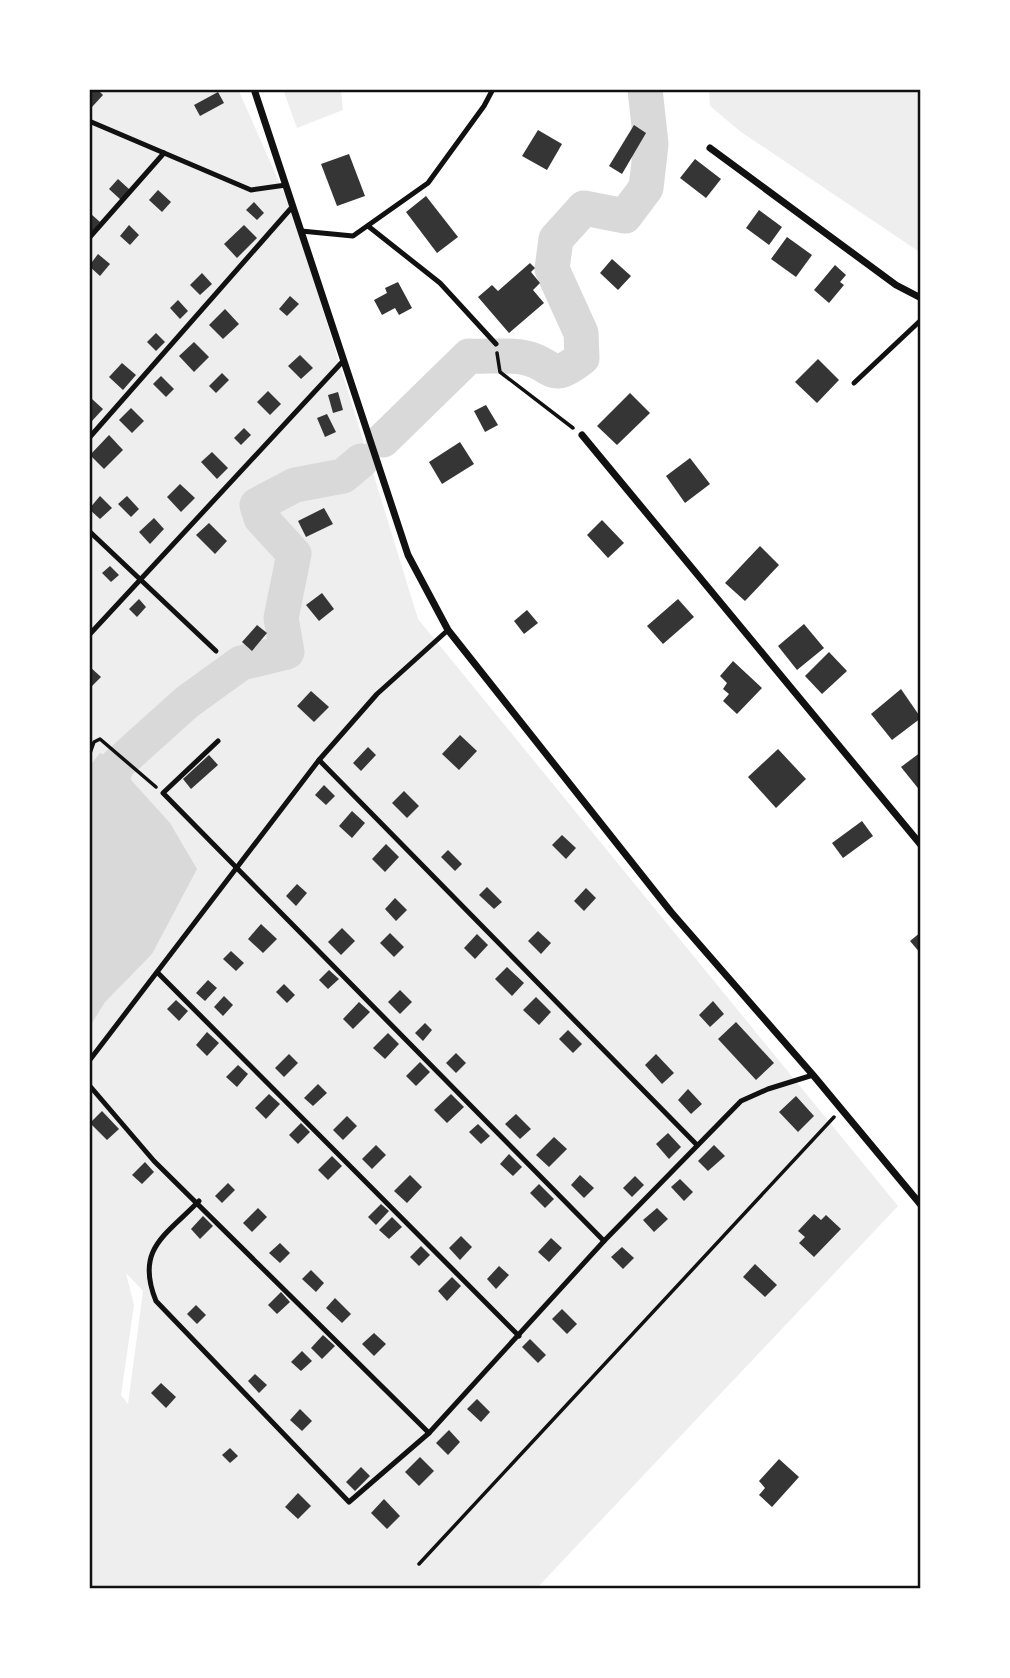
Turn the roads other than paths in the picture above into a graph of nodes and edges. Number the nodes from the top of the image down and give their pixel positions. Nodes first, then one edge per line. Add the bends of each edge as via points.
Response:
1 (254, 89) edge
2 (493, 89) edge
3 (89, 121) edge
4 (710, 148) dead end
5 (164, 153) junction
6 (286, 185) junction
7 (293, 206) junction
8 (368, 226) junction
9 (301, 231) junction
10 (89, 238) edge
11 (921, 298) edge
12 (921, 320) edge
13 (496, 344) road end
14 (346, 359) junction
15 (853, 383) dead end
16 (582, 435) road end
17 (89, 439) edge
18 (89, 531) edge
19 (139, 580) junction
20 (448, 630) junction
21 (89, 635) edge
22 (216, 651) dead end
23 (218, 741) dead end
24 (319, 760) junction
25 (921, 845) edge
26 (237, 867) junction
27 (158, 973) junction
28 (89, 1061) edge
29 (813, 1075) junction
30 (89, 1085) edge
31 (697, 1145) junction
32 (199, 1201) junction
33 (921, 1205) edge
34 (604, 1241) junction
35 (519, 1336) junction
36 (429, 1433) junction

1 - 6 street
2 - 8 lane via 428,183
3 - 5 lane
4 - 11 street via 896,285
5 - 6 lane via 251,190
5 - 10 lane
6 - 7 street
7 - 9 street
7 - 17 lane
8 - 9 lane via 353,236
8 - 13 lane via 440,283
9 - 14 street
12 - 15 lane
14 - 19 lane
14 - 20 street via 408,555
16 - 25 street
18 - 19 lane
19 - 21 lane
19 - 22 lane
20 - 24 lane via 377,694
20 - 29 street via 671,912
23 - 26 lane via 163,793
24 - 26 lane
24 - 31 lane
26 - 27 lane
26 - 34 lane
27 - 28 lane
27 - 35 lane
29 - 31 lane via 741,1101
29 - 33 street
30 - 32 lane via 154,1161
31 - 34 lane
32 - 36 lane
32 - 36 lane via 152,1252 147,1270 156,1301 349,1502
34 - 35 lane
35 - 36 lane

